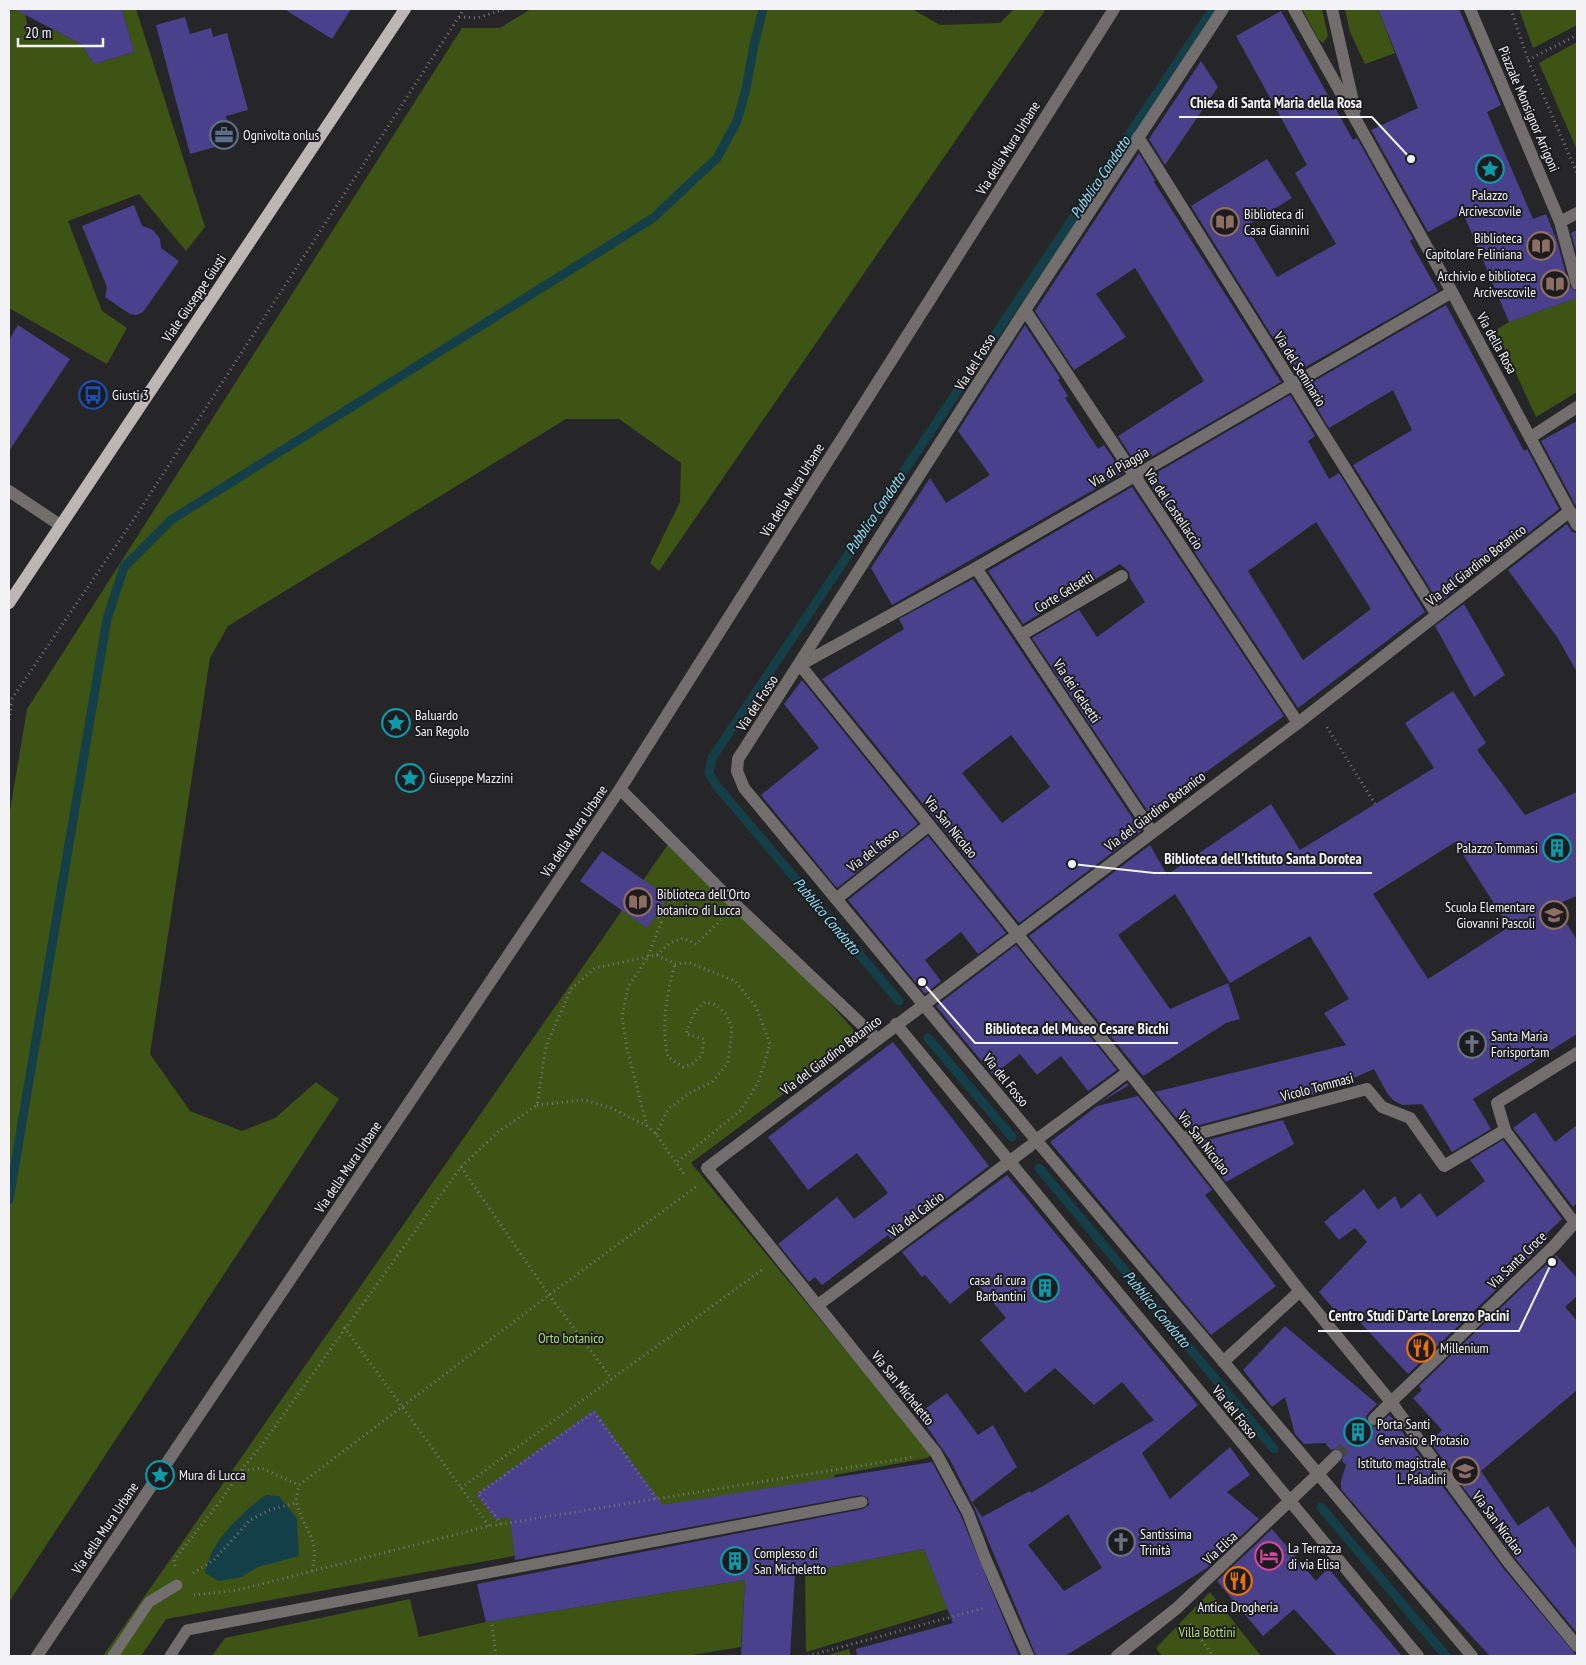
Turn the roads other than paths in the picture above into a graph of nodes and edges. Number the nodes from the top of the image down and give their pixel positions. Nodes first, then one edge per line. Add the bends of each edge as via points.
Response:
1 (405, 9) edge
2 (1114, 9) edge
3 (1223, 9) edge
4 (1294, 9) edge
5 (1332, 9) edge
6 (1470, 9) edge
7 (1358, 125) junction
8 (1138, 137) junction
9 (1577, 213) edge
10 (1560, 222) junction
11 (1577, 284) edge
12 (1452, 292) junction
13 (1025, 310) junction
14 (1292, 385) junction
15 (1577, 407) edge
16 (1531, 437) junction
17 (1134, 476) junction
18 (9, 491) edge
19 (1570, 511) junction
20 (60, 525) junction
21 (1577, 526) edge
22 (976, 568) junction
23 (1122, 576) dead end
24 (9, 603) edge
25 (1436, 616) junction
26 (1021, 635) junction
27 (800, 665) junction
28 (1298, 723) junction
29 (620, 789) junction
30 (929, 825) junction
31 (1152, 832) junction
32 (836, 899) junction
33 (1017, 932) junction
34 (920, 1006) junction
35 (900, 1022) junction
36 (877, 1039) junction
37 (1577, 1053) edge
38 (1128, 1072) junction
39 (1505, 1130) junction
40 (1182, 1138) junction
41 (1033, 1143) junction
42 (1014, 1159) junction
43 (707, 1168) joint
44 (1576, 1221) edge
45 (1300, 1291) junction
46 (818, 1305) junction
47 (1223, 1362) junction
48 (1391, 1402) junction
49 (1374, 1419) tunnel mouth
50 (1336, 1456) tunnel mouth
51 (1319, 1474) junction
52 (862, 1502) dead end
53 (1290, 1503) junction
54 (177, 1584) road end
55 (1577, 1646) edge
56 (37, 1656) edge
57 (114, 1656) edge
58 (170, 1656) edge
59 (1028, 1656) edge
60 (1118, 1656) edge
61 (1418, 1656) edge
62 (1472, 1656) edge

1 - 20 main road, Viale Giuseppe Giusti
2 - 29 street, Via della Mura Urbane
3 - 8 street, Via del Fosso
4 - 7 street, Via della Rosa
5 - 7 street
6 - 10 street, Piazzale Monsignor Arrigoni
7 - 12 street, Via della Rosa
8 - 13 street, Via del Fosso
8 - 14 street, Via del Seminario
9 - 10 street
10 - 11 street, Piazzale Monsignor Arrigoni
12 - 14 street, Via di Piaggia
12 - 16 street, Via della Rosa
13 - 17 street, Via del Castellaccio
13 - 27 street, Via del Fosso
14 - 17 street, Via di Piaggia
14 - 25 street, Via del Seminario
15 - 16 street
16 - 19 street, Via della Rosa
17 - 22 street, Via di Piaggia
17 - 28 street, Via del Castellaccio
18 - 20 street
19 - 21 street, Via della Rosa
19 - 25 street, Via del Giardino Botanico
20 - 24 main road, Viale Giuseppe Giusti
22 - 26 street, Via dei Gelsetti
22 - 27 street, Via di Piaggia
23 - 26 street, Corte Gelsetti
25 - 28 street, Via del Giardino Botanico
26 - 31 street, Via dei Gelsetti
27 - 30 street, Via San Nicolao
27 - 32 street, Via del Fosso via 738,759 737,770 744,788
28 - 31 street, Via del Giardino Botanico
29 - 36 street
29 - 56 street, Via della Mura Urbane
30 - 32 street, Via del fosso
30 - 33 street, Via San Nicolao
31 - 33 street, Via del Giardino Botanico
32 - 34 street, Via del Fosso
33 - 34 street, Via del Giardino Botanico
33 - 38 street, Via San Nicolao
34 - 35 street, Via del Giardino Botanico
34 - 41 street, Via del Fosso
35 - 36 street, Via del Giardino Botanico
35 - 42 street, Via del Fosso
36 - 43 street, Via del Giardino Botanico
37 - 39 street via 1497,1103
38 - 40 street, Via San Nicolao
38 - 41 street, Via del Calcio
39 - 40 street, Vicolo Tommasi via 1444,1166 1410,1118 1382,1107 1367,1089
39 - 44 lane
40 - 45 street, Via San Nicolao
41 - 42 street, Via del Calcio
41 - 47 street, Via del Fosso
42 - 46 street, Via del Calcio
42 - 53 street, Via del Fosso
43 - 46 street, Via San Micheletto
44 - 48 street, Via Santa Croce
45 - 47 street, Via del Fosso
45 - 48 street, Via San Nicolao
46 - 59 street, Via San Micheletto via 936,1452 968,1512
47 - 51 street, Via del Fosso
48 - 49 street
48 - 55 street, Via San Nicolao via 1509,1563
50 - 51 street, Via Elisa
51 - 53 street, Via Elisa
51 - 62 street, Via del Fosso
52 - 58 lane via 187,1630
53 - 60 street, Via Elisa via 1177,1608
53 - 61 street, Via del Fosso
54 - 57 lane via 149,1602

